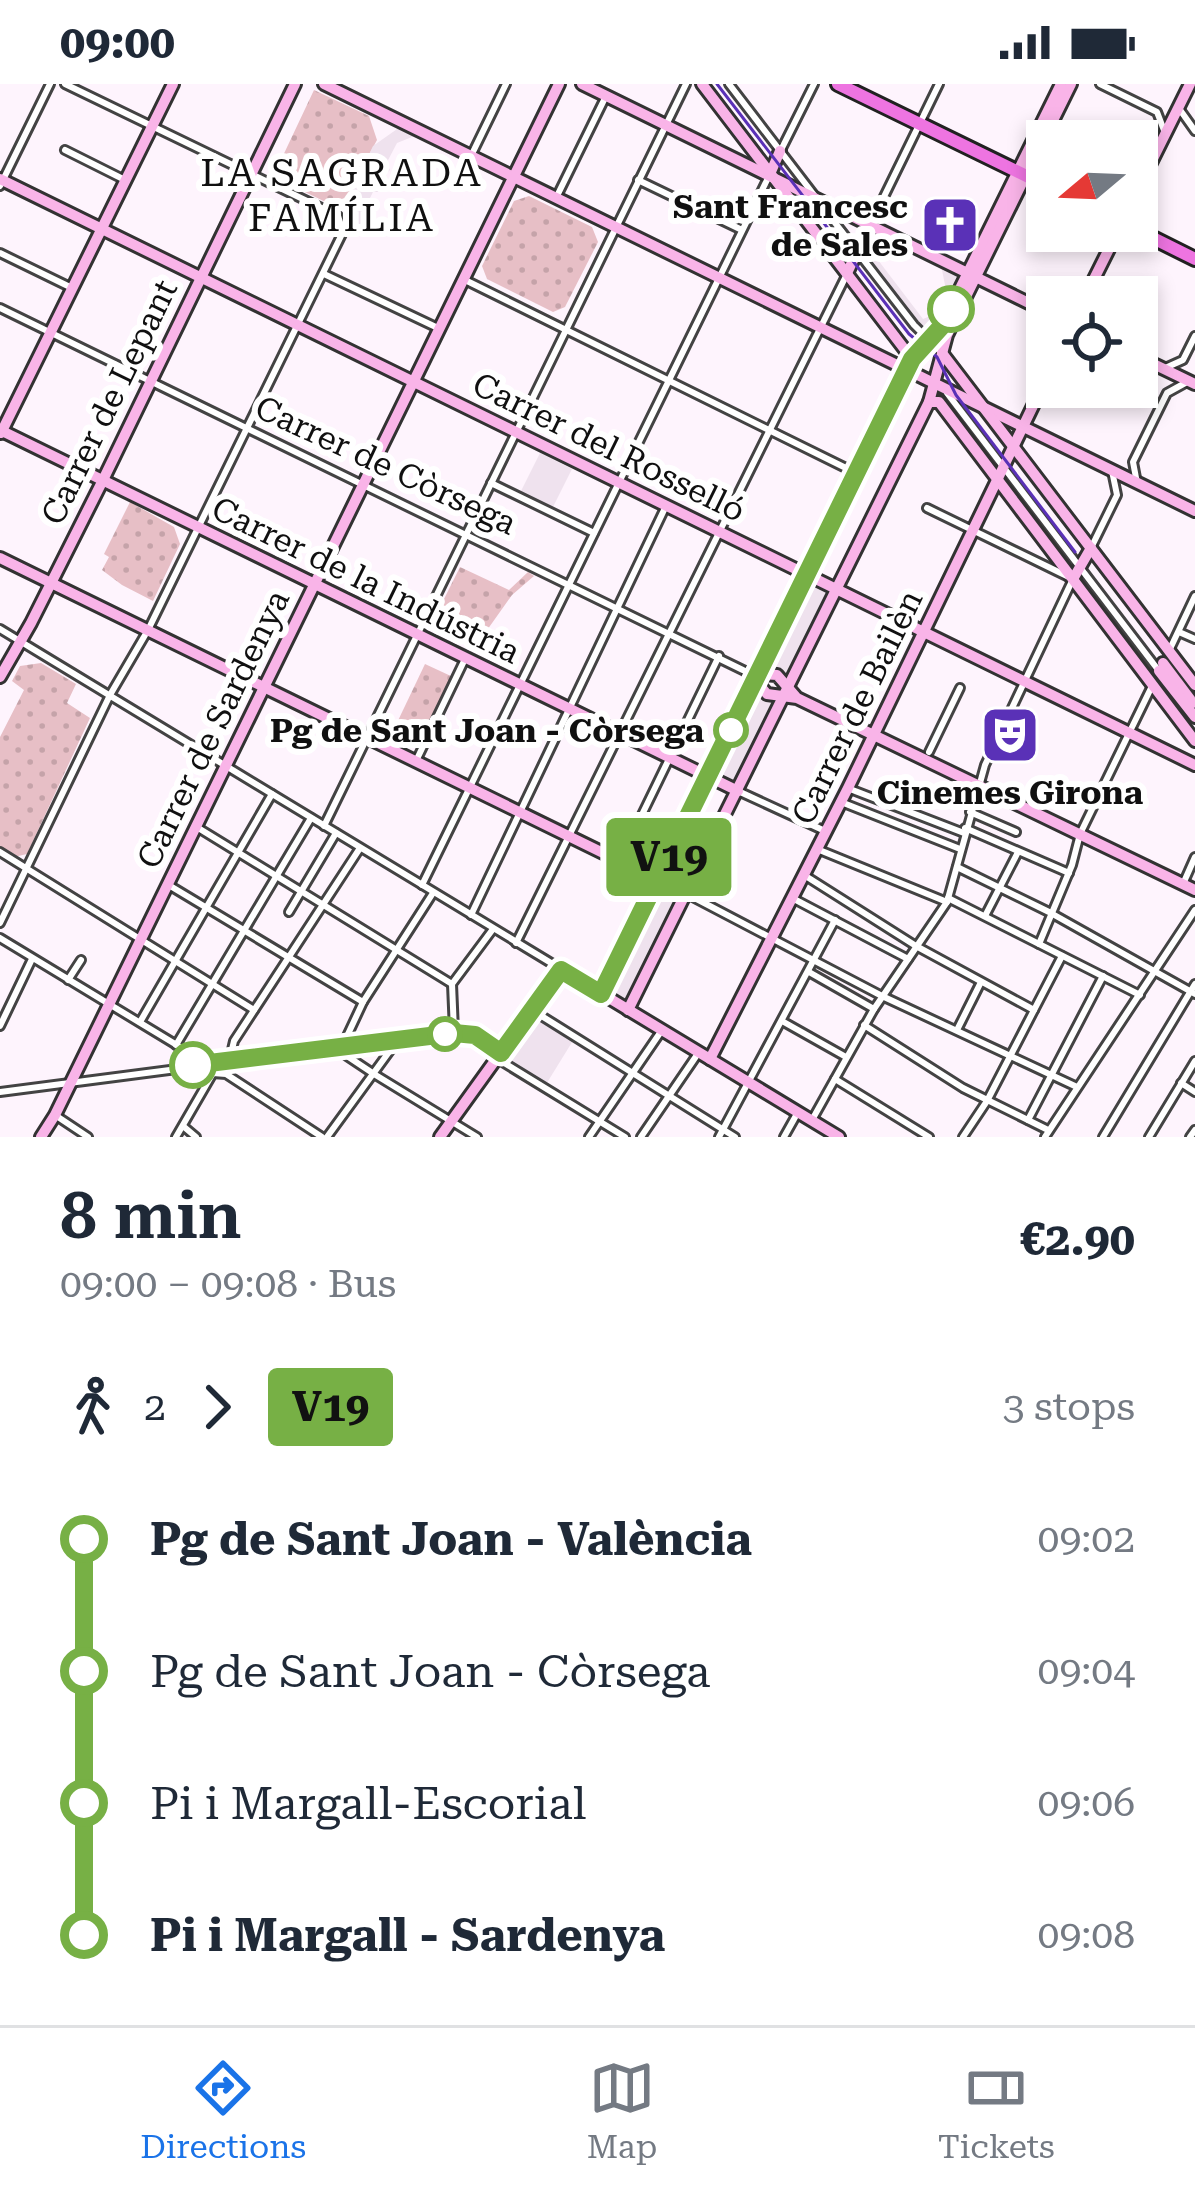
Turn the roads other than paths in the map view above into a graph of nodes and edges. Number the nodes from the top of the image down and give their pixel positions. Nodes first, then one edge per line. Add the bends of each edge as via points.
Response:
1 (50, 84) edge
2 (65, 84) edge
3 (173, 84) edge
4 (295, 84) edge
5 (324, 84) edge
6 (506, 84) edge
7 (559, 84) edge
8 (582, 84) edge
9 (686, 84) edge
10 (702, 84) edge
11 (729, 84) edge
12 (814, 84) edge
13 (838, 84) edge
14 (939, 84) edge
15 (1061, 84) edge
16 (1071, 84) edge
17 (1100, 84) edge
18 (1190, 84) edge
19 (606, 96) junction
20 (1178, 107) junction
21 (920, 123) junction
22 (665, 125) junction
23 (152, 126) junction
24 (1195, 131) edge
25 (1166, 133) junction
26 (1158, 149) edge
27 (64, 150) dead end
28 (780, 151) junction
29 (471, 156) junction
30 (250, 174) junction
31 (770, 174) junction
32 (1022, 174) junction
33 (1026, 176) edge
34 (515, 178) junction
35 (125, 180) junction
36 (638, 180) junction
37 (1, 182) edge
38 (556, 198) junction
39 (817, 199) junction
40 (870, 224) junction
41 (615, 227) junction
42 (100, 230) junction
43 (742, 230) junction
44 (1158, 240) edge
45 (857, 251) junction
46 (0, 253) edge
47 (1195, 259) edge
48 (847, 273) junction
49 (323, 274) junction
50 (972, 275) junction
51 (200, 278) junction
52 (718, 278) junction
53 (465, 280) junction
54 (72, 288) junction
55 (1026, 302) edge
56 (0, 308) edge
57 (297, 325) junction
58 (818, 327) junction
59 (440, 329) junction
60 (567, 329) junction
61 (50, 333) junction
62 (1195, 336) edge
63 (927, 342) junction
64 (942, 353) junction
65 (910, 365) junction
66 (1158, 365) edge
67 (1164, 367) junction
68 (668, 380) junction
69 (414, 381) junction
70 (148, 382) junction
71 (1188, 384) edge
72 (938, 385) junction
73 (929, 402) junction
74 (984, 408) junction
75 (1033, 408) edge
76 (246, 428) junction
77 (1024, 428) junction
78 (768, 429) junction
79 (1, 432) edge
80 (516, 433) junction
81 (1014, 447) junction
82 (857, 473) junction
83 (1001, 474) junction
84 (1113, 477) junction
85 (103, 480) junction
86 (1137, 480) junction
87 (491, 482) junction
88 (620, 482) junction
89 (363, 484) junction
90 (667, 505) junction
91 (927, 508) dead end
92 (1195, 511) edge
93 (199, 527) junction
94 (718, 530) junction
95 (973, 530) junction
96 (467, 533) junction
97 (595, 533) junction
98 (1091, 548) junction
99 (0, 558) edge
100 (1076, 573) junction
101 (808, 574) junction
102 (570, 583) junction
103 (50, 584) junction
104 (314, 584) junction
105 (838, 589) junction
106 (1195, 596) edge
107 (617, 606) junction
108 (0, 629) edge
109 (148, 630) junction
110 (668, 631) junction
111 (923, 632) junction
112 (1179, 632) junction
113 (417, 635) junction
114 (1195, 639) edge
115 (21, 642) junction
116 (719, 656) junction
117 (465, 659) junction
118 (1164, 662) junction
119 (0, 676) edge
120 (754, 676) junction
121 (1025, 681) junction
122 (1153, 685) junction
123 (1195, 685) edge
124 (263, 686) junction
125 (520, 686) junction
126 (960, 688) dead end
127 (790, 694) junction
128 (110, 695) junction
129 (1195, 706) edge
130 (569, 710) junction
131 (1195, 717) edge
132 (1128, 732) junction
133 (617, 733) junction
134 (873, 735) junction
135 (367, 737) junction
136 (1195, 741) edge
137 (929, 752) dead end
138 (670, 758) junction
139 (416, 761) junction
140 (1195, 765) edge
141 (225, 766) junction
142 (709, 776) junction
143 (977, 785) junction
144 (470, 788) junction
145 (848, 788) junction
146 (738, 791) junction
147 (272, 794) junction
148 (841, 802) junction
149 (520, 811) junction
150 (970, 811) junction
151 (311, 818) junction
152 (196, 826) junction
153 (324, 826) junction
154 (825, 831) junction
155 (965, 831) junction
156 (1016, 832) dead end
157 (337, 833) junction
158 (568, 834) junction
159 (1081, 834) junction
160 (360, 848) junction
161 (817, 849) junction
162 (961, 850) junction
163 (0, 852) edge
164 (239, 852) junction
165 (1018, 852) junction
166 (1195, 857) edge
167 (620, 860) junction
168 (956, 867) junction
169 (28, 870) junction
170 (1069, 873) junction
171 (276, 875) junction
172 (804, 875) junction
173 (657, 879) junction
174 (167, 884) junction
175 (422, 886) junction
176 (999, 887) junction
177 (1189, 887) edge
178 (303, 891) junction
179 (434, 892) junction
180 (687, 894) junction
181 (792, 898) junction
182 (948, 900) junction
183 (325, 904) junction
184 (206, 906) junction
185 (1195, 910) edge
186 (289, 912) dead end
187 (1052, 914) junction
188 (471, 915) junction
189 (985, 916) junction
190 (835, 920) junction
191 (0, 923) edge
192 (494, 929) junction
193 (244, 930) junction
194 (772, 936) junction
195 (0, 938) edge
196 (140, 940) junction
197 (516, 943) junction
198 (1039, 944) junction
199 (916, 946) junction
200 (398, 948) junction
201 (1062, 956) junction
202 (290, 957) junction
203 (33, 958) junction
204 (908, 958) junction
205 (816, 959) junction
206 (81, 960) dead end
207 (174, 961) junction
208 (561, 970) junction
209 (808, 971) junction
210 (1156, 971) junction
211 (1103, 976) junction
212 (68, 980) junction
213 (980, 983) junction
214 (452, 984) junction
215 (212, 985) junction
216 (1194, 990) edge
217 (601, 994) junction
218 (1141, 995) junction
219 (882, 996) junction
220 (363, 1002) junction
221 (109, 1004) junction
222 (874, 1009) junction
223 (254, 1010) junction
224 (532, 1010) junction
225 (628, 1010) junction
226 (1034, 1010) junction
227 (782, 1021) junction
228 (140, 1022) junction
229 (864, 1025) junction
230 (0, 1026) edge
231 (662, 1030) junction
232 (957, 1030) junction
233 (454, 1033) junction
234 (397, 1041) junction
235 (176, 1045) junction
236 (343, 1048) junction
237 (705, 1055) junction
238 (1011, 1055) junction
239 (499, 1056) junction
240 (846, 1057) junction
241 (230, 1059) junction
242 (217, 1061) junction
243 (1195, 1061) edge
244 (192, 1065) junction
245 (633, 1072) junction
246 (213, 1073) junction
247 (372, 1073) junction
248 (1052, 1074) junction
249 (833, 1077) junction
250 (749, 1082) junction
251 (70, 1083) junction
252 (1181, 1083) junction
253 (1077, 1087) junction
254 (0, 1092) edge
255 (1195, 1092) edge
256 (669, 1096) junction
257 (987, 1101) junction
258 (798, 1112) junction
259 (55, 1115) junction
260 (812, 1120) junction
261 (1028, 1120) junction
262 (600, 1121) junction
263 (450, 1122) junction
264 (183, 1126) junction
265 (721, 1133) edge
266 (1047, 1134) edge
267 (832, 1135) edge
268 (41, 1137) edge
269 (88, 1137) edge
270 (176, 1137) edge
271 (196, 1137) edge
272 (324, 1137) edge
273 (440, 1137) edge
274 (477, 1137) edge
275 (589, 1137) edge
276 (626, 1137) edge
277 (640, 1137) edge
278 (735, 1137) edge
279 (784, 1137) edge
280 (929, 1137) edge
281 (963, 1137) edge
282 (1103, 1137) edge
283 (1149, 1137) edge

1 - 37 street
2 - 23 street
3 - 23 main road
4 - 30 main road, Carrer de Lepant
5 - 29 main road
6 - 29 street
7 - 34 main road, Carrer de Sardenya
8 - 19 main road
9 - 22 street
10 - 31 main road
11 - 28 street
12 - 28 street
13 - 21 main road
14 - 21 street
15 - 32 main road
16 - 32 main road
17 - 25 street via 1156,112
18 - 20 main road
19 - 22 main road
19 - 38 street
20 - 24 street
20 - 25 main road
21 - 32 main road
21 - 40 street
22 - 31 main road
22 - 36 street
23 - 30 street
23 - 35 main road
25 - 26 main road
27 - 35 street
28 - 31 main road
28 - 39 street
29 - 34 main road
30 - 49 street via 338,216 343,232
30 - 51 main road, Carrer de Lepant
31 - 39 main road
31 - 43 street
31 - 48 main road
32 - 33 main road
32 - 50 main road
34 - 38 main road
34 - 53 main road, Carrer de Sardenya
35 - 42 main road
36 - 41 street
36 - 43 street
37 - 42 main road, Carrer del Rosselló
38 - 41 main road
39 - 40 main road
39 - 45 street
40 - 45 street
40 - 50 main road
41 - 52 main road
41 - 60 street
42 - 51 main road, Carrer del Rosselló
42 - 54 main road
43 - 52 street
44 - 47 main road
45 - 48 main road
45 - 63 street
46 - 54 street
48 - 58 street
48 - 65 main road
49 - 57 street
49 - 59 street
50 - 55 main road
50 - 63 main road
50 - 64 main road
51 - 57 main road, Carrer del Rosselló
51 - 70 main road, Carrer de Lepant
52 - 58 main road
52 - 68 street
53 - 59 main road, Carrer de Sardenya
53 - 60 street
54 - 61 main road
56 - 61 street, Carrer de Còrsega
57 - 69 main road, Carrer del Rosselló
57 - 76 street
58 - 65 main road
58 - 78 street
59 - 69 main road, Carrer de Sardenya
60 - 68 street
60 - 80 street
61 - 70 street, Carrer de Còrsega
61 - 79 main road
62 - 67 street via 1183,360
63 - 64 street
63 - 65 main road
64 - 72 main road
64 - 74 main road
65 - 72 main road
65 - 82 main road
66 - 67 main road
67 - 71 main road
68 - 78 street
68 - 88 street
69 - 80 main road, Carrer del Rosselló
69 - 89 main road, Carrer de Sardenya
70 - 76 street, Carrer de Còrsega
70 - 85 main road, Carrer de Lepant
71 - 86 street via 1167,393 1133,462
72 - 73 main road
72 - 74 main road
72 - 83 street
73 - 83 main road via 939,402
73 - 105 main road
74 - 77 main road
74 - 81 main road
75 - 77 main road, Carrer de Bailèn
76 - 89 street, Carrer de Còrsega
76 - 93 street
77 - 81 main road, Carrer de Bailèn
77 - 84 main road
78 - 82 street
78 - 94 street
79 - 85 main road, Carrer de la Indústria
80 - 87 street
80 - 88 main road, Carrer del Rosselló
81 - 83 main road, Carrer de Bailèn
81 - 98 main road
82 - 101 main road
83 - 95 main road, Carrer de Bailèn
83 - 100 main road
84 - 86 main road
84 - 98 street via 1117,495
85 - 93 main road, Carrer de la Indústria
85 - 103 main road, Carrer de Lepant
86 - 92 main road
87 - 96 street
87 - 97 street
88 - 90 main road, Carrer del Rosselló
88 - 97 street
89 - 96 street, Carrer de Còrsega
89 - 104 main road, Carrer de Sardenya
90 - 94 main road, Carrer del Rosselló
90 - 107 street
91 - 95 street
93 - 104 main road, Carrer de la Indústria
93 - 109 street
94 - 101 main road, Carrer del Rosselló
94 - 110 street
95 - 100 street
95 - 111 main road, Carrer de Bailèn
96 - 102 street, Carrer de Còrsega
96 - 113 street
97 - 102 street
98 - 100 main road
98 - 118 main road
99 - 103 main road
100 - 118 street
100 - 121 street
100 - 122 main road
101 - 105 main road, Carrer del Rosselló
101 - 120 main road
102 - 107 street, Carrer de Còrsega
102 - 125 street
103 - 109 main road
103 - 115 main road, Carrer de Lepant
104 - 113 main road, Carrer de la Indústria
104 - 124 main road, Carrer de Sardenya
105 - 111 main road, Carrer del Rosselló
105 - 127 main road
106 - 112 street
107 - 110 street, Carrer de Còrsega
107 - 130 street
108 - 115 street
109 - 124 main road
109 - 128 street
110 - 116 street, Carrer de Còrsega
110 - 133 street
111 - 121 main road, Carrer del Rosselló
111 - 134 main road, Carrer de Bailèn
112 - 114 street
112 - 118 street
113 - 117 main road, Carrer de la Indústria
113 - 135 street
115 - 119 main road, Carrer de Lepant
115 - 128 street
116 - 120 street, Carrer de Còrsega
116 - 138 street
117 - 125 main road, Carrer de la Indústria
117 - 139 street
118 - 122 street
118 - 123 main road
118 - 129 main road
118 - 131 main road
120 - 127 main road via 767,694
120 - 127 main road via 777,675
120 - 142 main road
121 - 132 main road, Carrer del Rosselló
121 - 143 street
122 - 132 street
122 - 136 main road
124 - 135 main road
124 - 141 main road, Carrer de Sardenya
125 - 130 main road, Carrer de la Indústria
125 - 144 street
126 - 137 street
127 - 134 main road
127 - 146 main road
128 - 141 street
128 - 169 street
130 - 133 main road, Carrer de la Indústria
130 - 149 street
132 - 140 main road, Carrer del Rosselló
132 - 159 street
133 - 138 main road, Carrer de la Indústria
133 - 158 street
134 - 143 main road
134 - 145 main road, Carrer de Bailèn
135 - 139 main road
135 - 153 street
138 - 142 main road, Carrer de la Indústria
138 - 167 street
139 - 144 main road
141 - 147 street
141 - 152 main road, Carrer de Sardenya
142 - 146 main road, Carrer de la Indústria
142 - 173 main road
143 - 150 street
143 - 159 main road
144 - 149 main road
144 - 175 street
145 - 148 main road, Carrer de Bailèn
145 - 155 street
146 - 154 street
146 - 180 main road
147 - 151 street
147 - 164 street
148 - 154 main road, Carrer de Bailèn
148 - 162 street
149 - 158 main road
149 - 188 street
150 - 155 street
150 - 156 street
151 - 153 street
151 - 171 street
152 - 164 street
152 - 174 main road, Carrer de Sardenya
153 - 157 street
154 - 161 main road, Carrer de Bailèn
155 - 162 street
155 - 165 street
157 - 160 street
157 - 178 street
158 - 167 main road
158 - 197 street
159 - 170 street
159 - 177 main road
160 - 175 street
160 - 183 street
161 - 172 main road, Carrer de Bailèn
161 - 182 street
162 - 168 street
163 - 169 street
164 - 171 street
164 - 184 street
165 - 170 street
165 - 176 street
166 - 177 street
167 - 173 main road
168 - 176 street
168 - 182 street
169 - 191 street
169 - 196 street
170 - 187 street
171 - 178 street
171 - 193 street
172 - 181 main road, Carrer de Bailèn
172 - 199 street
173 - 180 main road
173 - 217 main road
174 - 184 street
174 - 196 main road, Carrer de Sardenya
175 - 179 street
176 - 187 street
176 - 189 street
178 - 183 street
178 - 186 street
179 - 188 street
179 - 200 street
180 - 194 street
180 - 225 main road
181 - 190 street
181 - 194 main road, Carrer de Bailèn
182 - 189 street
182 - 199 street
183 - 200 street
183 - 202 street
184 - 193 street
184 - 207 street
185 - 210 street
187 - 198 street
187 - 210 street
188 - 192 street
189 - 198 street
190 - 204 street
190 - 205 street
192 - 197 street
192 - 214 street
193 - 202 street
193 - 215 street
194 - 205 street
194 - 237 main road, Carrer de Bailèn
195 - 203 street
196 - 207 street
196 - 221 main road, Carrer de Sardenya
197 - 208 street
198 - 201 street
199 - 204 street
199 - 213 street
200 - 214 street
200 - 220 street
201 - 211 street
201 - 226 street
202 - 220 street
202 - 223 street
203 - 212 street
203 - 230 street
204 - 219 street
205 - 209 street
205 - 219 street
206 - 212 street
207 - 215 street
207 - 228 street
208 - 217 main road
208 - 224 main road
209 - 222 street
209 - 227 street
210 - 216 street
210 - 218 street
211 - 218 street
211 - 248 street
212 - 221 street
213 - 226 street
213 - 232 street
214 - 233 street
215 - 223 street
215 - 235 street
216 - 282 street
217 - 225 main road
218 - 253 street
219 - 222 street
219 - 232 street
220 - 236 street
221 - 228 street
221 - 251 main road, Carrer de Sardenya
222 - 229 street
223 - 241 street
224 - 239 main road
224 - 245 street
225 - 231 main road
226 - 238 street
227 - 240 street
227 - 250 street
228 - 235 street
229 - 240 street
229 - 257 street
231 - 237 main road
231 - 245 street
232 - 238 street
233 - 234 street
233 - 239 street via 475,1035
234 - 236 street
234 - 247 street
235 - 244 street
236 - 241 street
236 - 247 street
237 - 250 main road
237 - 256 street
238 - 248 street
238 - 257 street
239 - 262 street
239 - 263 main road
240 - 249 street
241 - 242 street
242 - 244 street
242 - 246 street
243 - 252 street
244 - 251 street
245 - 256 street
245 - 262 street
246 - 264 street
246 - 272 street
247 - 263 street
247 - 272 street
248 - 253 street
248 - 261 street
249 - 260 street
249 - 280 street
250 - 258 main road
250 - 265 street
251 - 254 street
251 - 259 main road, Carrer de Sardenya
252 - 255 street
252 - 283 street
253 - 266 street
256 - 265 street
256 - 277 street
257 - 261 street
257 - 281 street
258 - 260 main road
258 - 279 street
259 - 268 main road, Carrer de Sardenya
259 - 269 street
260 - 267 main road
261 - 266 street
262 - 275 street
262 - 276 street
263 - 273 main road
263 - 274 street
264 - 270 street
264 - 271 street
265 - 278 street

